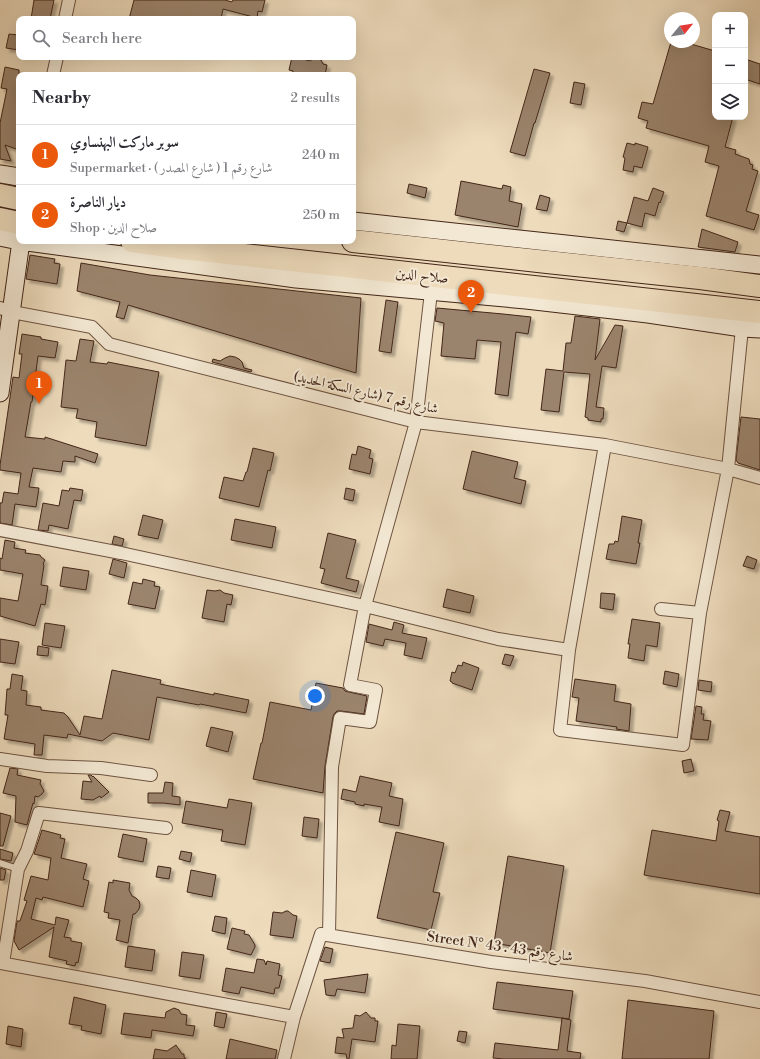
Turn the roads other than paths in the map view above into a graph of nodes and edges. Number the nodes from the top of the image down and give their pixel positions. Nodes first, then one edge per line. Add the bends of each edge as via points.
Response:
1 (69, 0) edge
2 (66, 16) edge
3 (56, 60) edge
4 (54, 72) edge
5 (0, 174) edge
6 (16, 177) edge
7 (0, 195) edge
8 (16, 198) edge
9 (0, 219) edge
10 (356, 221) edge
11 (16, 222) edge
12 (0, 237) edge
13 (16, 240) edge
14 (356, 241) edge
15 (19, 244) edge
16 (89, 244) edge
17 (135, 246) edge
18 (541, 262) junction
19 (760, 265) edge
20 (760, 286) edge
21 (538, 288) junction
22 (431, 292) junction
23 (6, 310) edge
24 (760, 312) edge
25 (742, 328) junction
26 (760, 329) edge
27 (0, 393) edge
28 (416, 422) junction
29 (605, 445) junction
30 (728, 468) junction
31 (760, 478) edge
32 (0, 530) edge
33 (365, 606) junction
34 (661, 609) dead end
35 (700, 613) junction
36 (569, 650) junction
37 (0, 759) edge
38 (151, 775) dead end
39 (166, 828) dead end
40 (0, 863) edge
41 (18, 869) junction
42 (329, 935) junction
43 (2, 963) edge
44 (760, 1002) edge
45 (294, 1017) junction
46 (284, 1059) edge

1 - 2 street
3 - 4 street
5 - 6 street
7 - 8 highway
9 - 11 highway
10 - 19 street
12 - 13 street
14 - 18 highway, صلاح الدين
15 - 23 street
16 - 17 street
17 - 21 highway, صلاح الدين via 182,248
17 - 22 street via 296,280
18 - 20 highway, صلاح الدين
18 - 21 highway via 535,274
21 - 24 highway, صلاح الدين
22 - 25 street via 640,313
22 - 28 street
23 - 27 street
23 - 28 street, شارع رقم 7 (شارع السكة الحديد) via 92,327 109,344
25 - 26 street
25 - 30 street
28 - 29 street, شارع رقم 7 (شارع السكة الحديد)
28 - 33 street
29 - 30 street, شارع رقم 7 (شارع السكة الحديد)
29 - 36 street
30 - 31 street, شارع رقم 7 (شارع السكة الحديد)
30 - 35 street
32 - 33 street via 121,553
33 - 36 street via 498,639
33 - 42 street via 350,685 376,690 370,722 340,718 332,767
34 - 35 street
35 - 36 street via 683,745 560,730
37 - 38 street via 47,766 101,768
39 - 41 street via 39,814
40 - 41 lane
41 - 43 street
42 - 44 street, Street N° 43 . شارع رقم 43 via 485,961 645,981
42 - 45 street via 321,934
43 - 45 street
45 - 46 street

